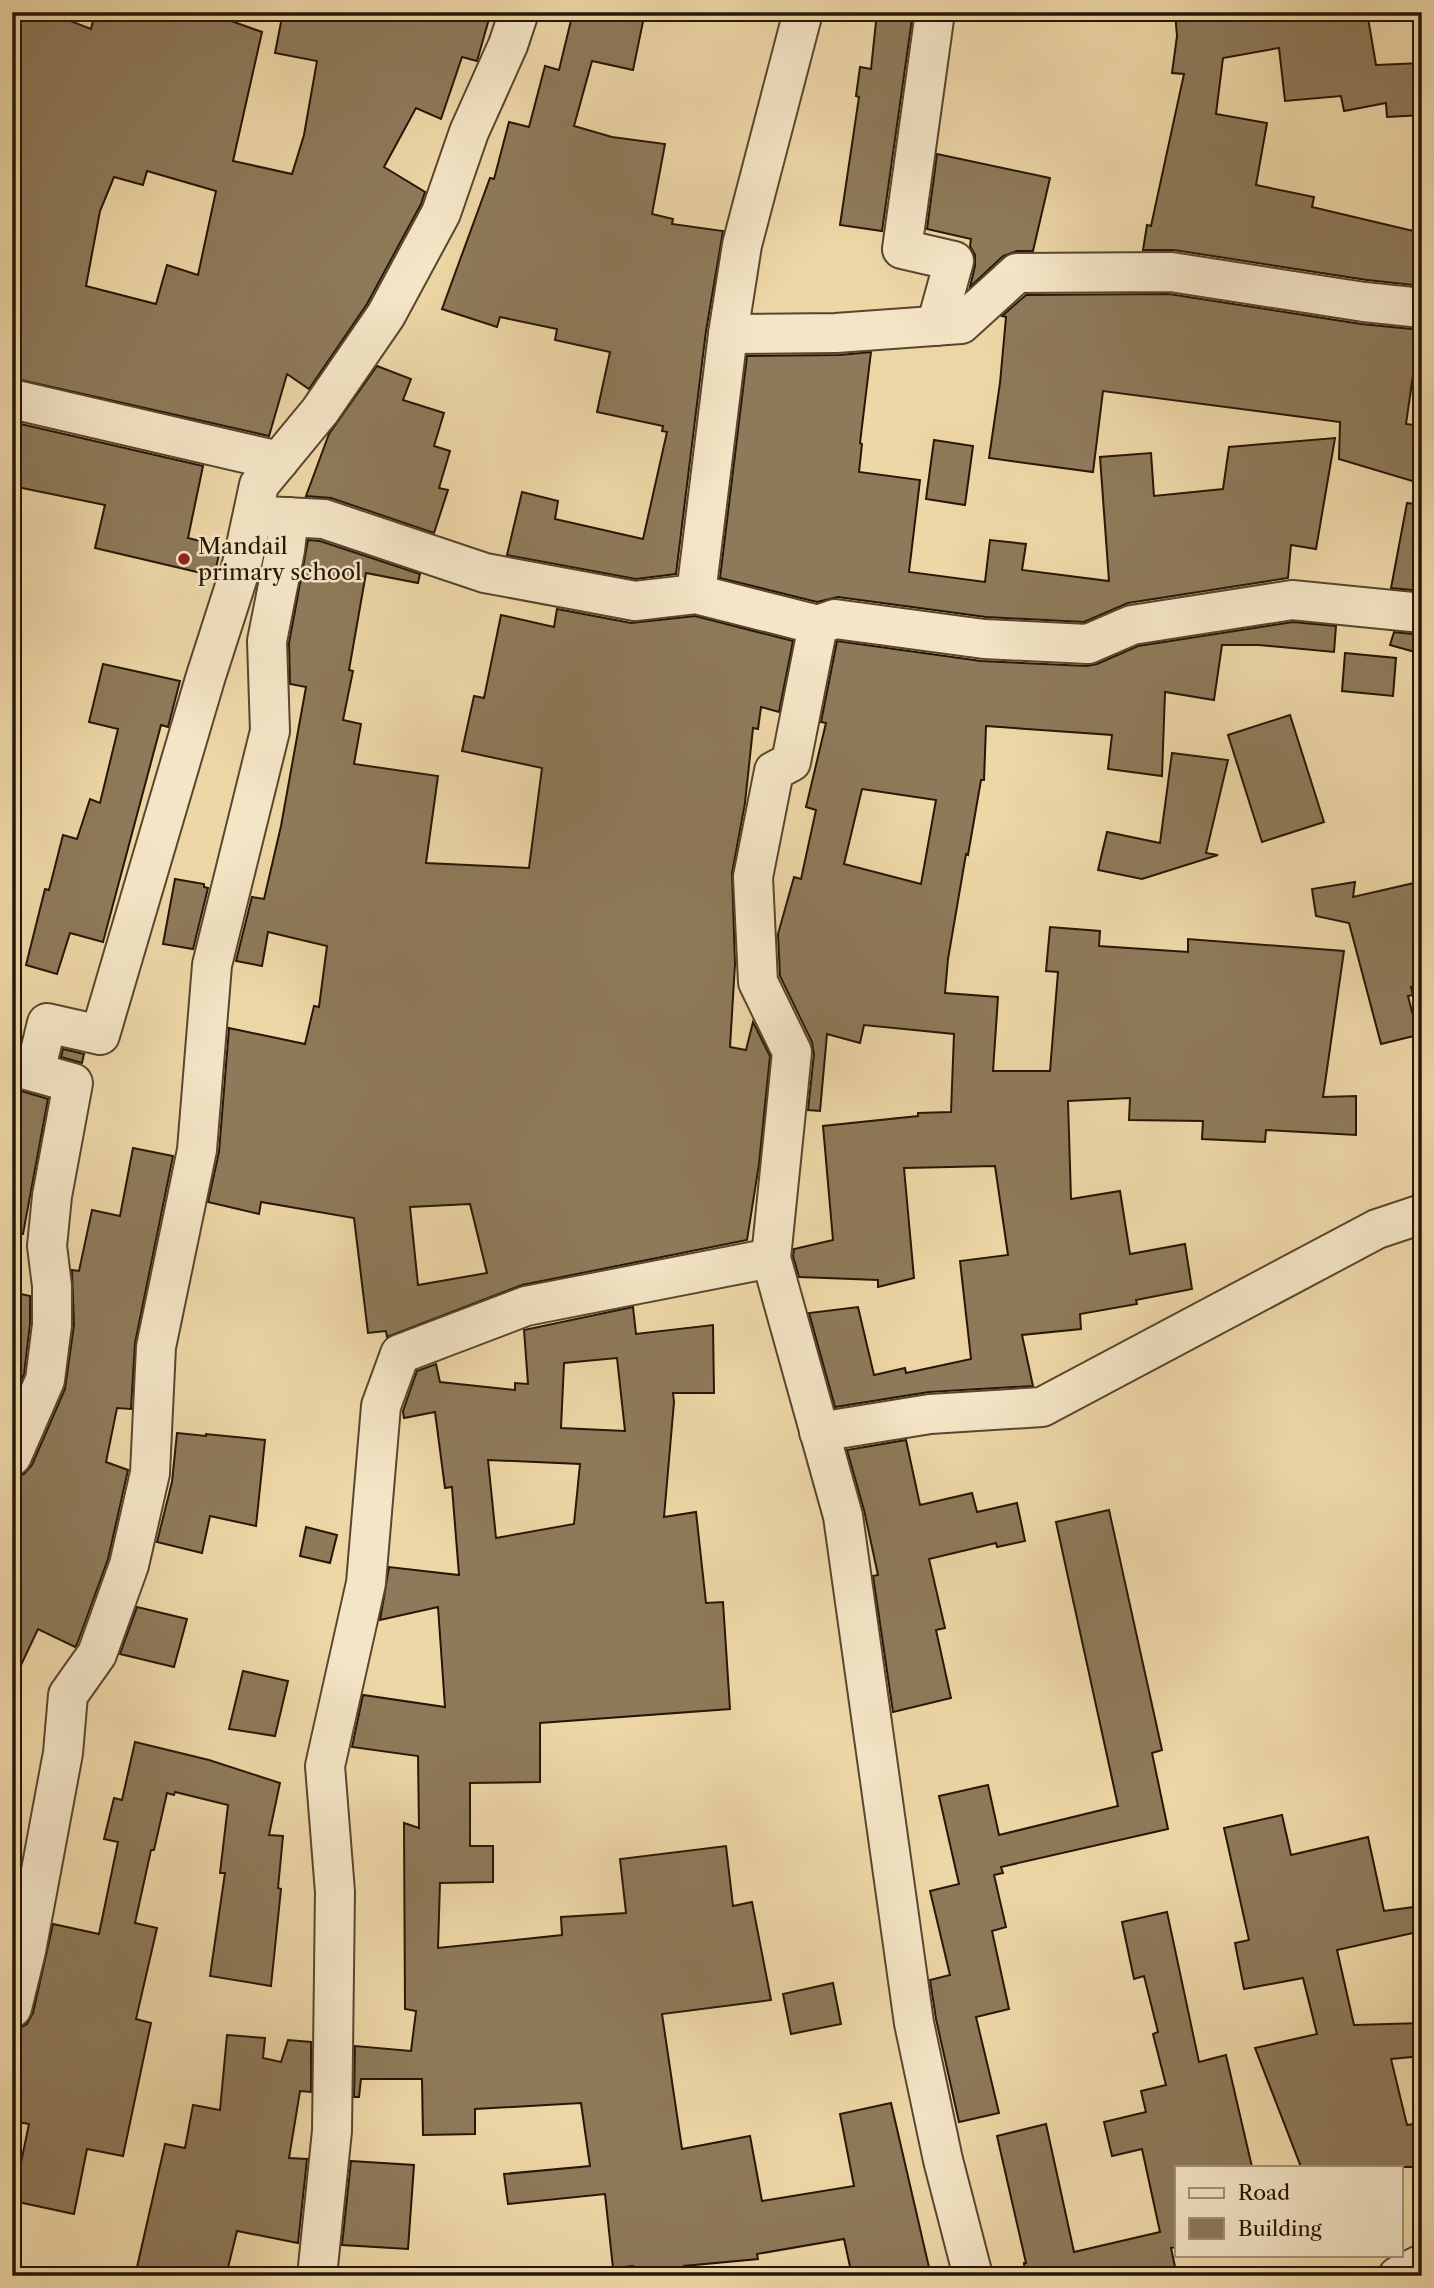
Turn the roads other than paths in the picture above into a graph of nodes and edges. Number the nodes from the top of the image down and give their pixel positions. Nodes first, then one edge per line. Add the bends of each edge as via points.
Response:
1 (519, 12) edge
2 (803, 12) edge
3 (935, 12) edge
4 (1422, 308) edge
5 (936, 326) junction
6 (728, 334) junction
7 (12, 399) edge
8 (279, 461) junction
9 (270, 516) junction
10 (696, 594) junction
11 (1422, 613) edge
12 (818, 625) junction
13 (24, 1069) edge
14 (1422, 1213) edge
15 (771, 1258) junction
16 (819, 1432) junction
17 (12, 1456) edge
18 (12, 2008) edge
19 (1422, 2264) edge
20 (317, 2276) edge
21 (973, 2276) edge
22 (1398, 2276) edge

1 - 8 street via 441,213 386,315 320,411
2 - 6 street via 742,245
3 - 5 street via 902,249 954,261
4 - 5 street via 1171,272 1017,273 961,324
5 - 6 street
6 - 10 street
7 - 8 street
8 - 9 street via 259,485
9 - 10 street via 324,519 485,573 635,601
9 - 13 street via 242,564 100,1035 47,1023
9 - 18 street via 285,550 267,641 270,731 212,965 197,1150 156,1347 150,1473 128,1564 97,1654 68,1695 63,1753
10 - 12 street
11 - 12 street via 1292,600 1132,625 1088,644 984,639 835,619
12 - 15 street via 791,762 774,771 753,877 758,982 792,1052
13 - 17 street via 73,1083 48,1234 52,1325 45,1380
14 - 16 street via 1377,1229 1042,1407 930,1413
15 - 16 street
15 - 20 street via 526,1306 400,1354 381,1406 366,1583 325,1766 335,1892 332,2131
16 - 21 street via 843,1516 914,2023
19 - 22 street

